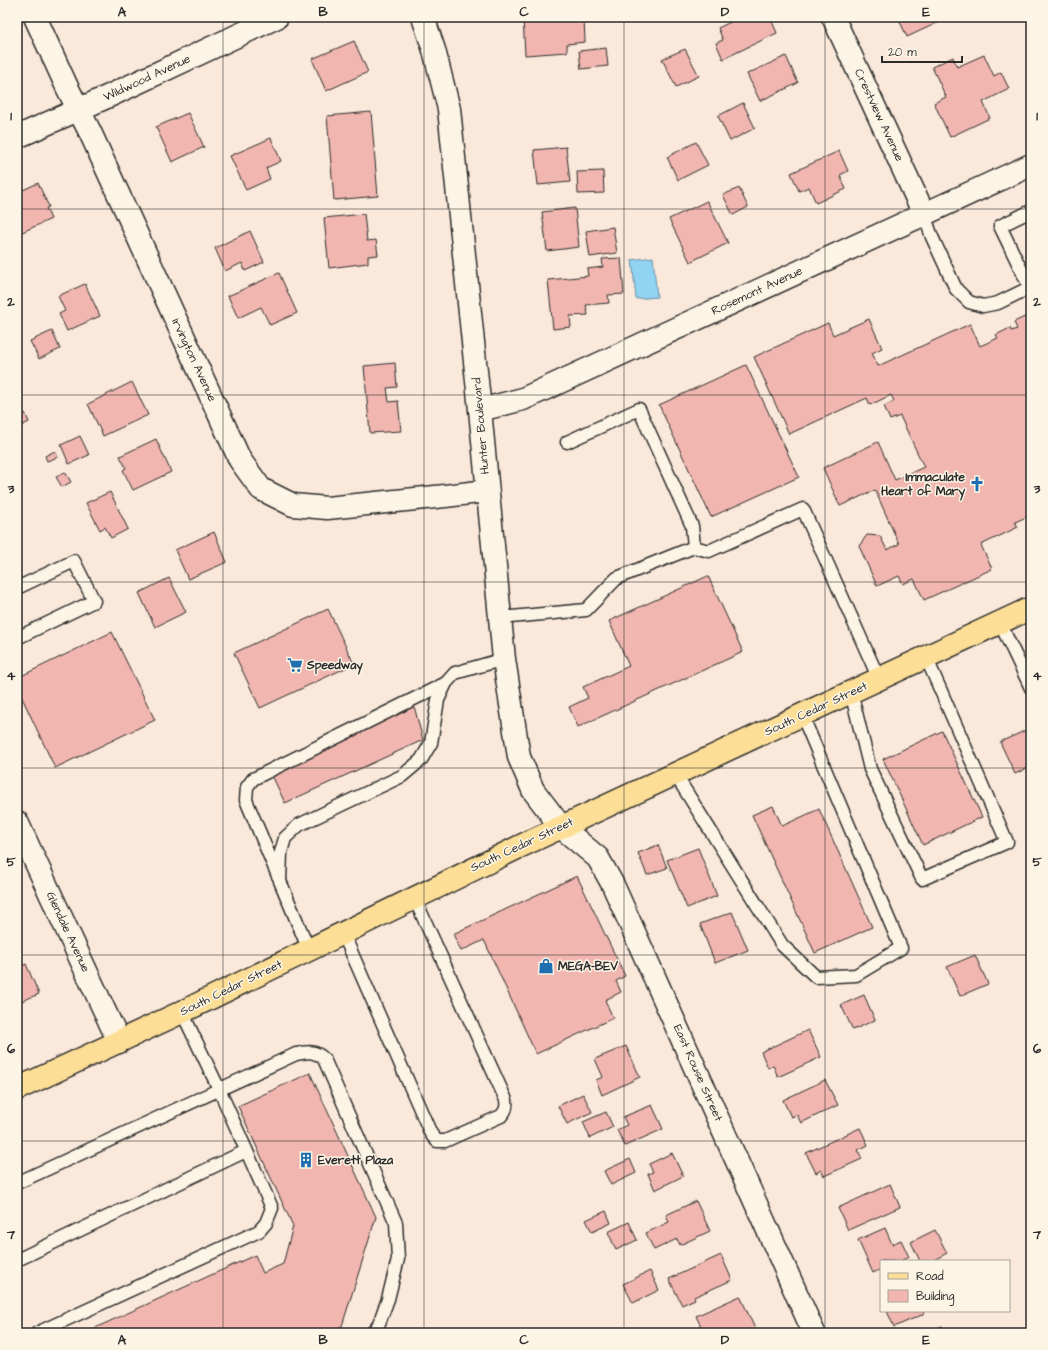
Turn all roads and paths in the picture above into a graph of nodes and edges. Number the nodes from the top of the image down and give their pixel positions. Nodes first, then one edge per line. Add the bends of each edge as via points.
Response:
1 (35, 17) edge
2 (278, 17) edge
3 (423, 17) edge
4 (833, 17) edge
5 (79, 109) junction
6 (17, 137) edge
7 (1031, 165) edge
8 (1031, 211) edge
9 (924, 214) junction
10 (1030, 288) edge
11 (480, 410) junction
12 (567, 442) dead end
13 (487, 491) junction
14 (694, 547) junction
15 (17, 588) edge
16 (1031, 608) edge
17 (500, 618) junction
18 (1000, 623) junction
19 (17, 638) edge
20 (926, 657) junction
21 (504, 659) junction
22 (879, 679) junction
23 (446, 684) junction
24 (1031, 688) edge
25 (851, 692) junction
26 (802, 715) junction
27 (674, 774) junction
28 (18, 824) edge
29 (561, 827) junction
30 (280, 881) junction
31 (414, 897) junction
32 (343, 933) junction
33 (309, 950) junction
34 (182, 1012) junction
35 (119, 1042) junction
36 (17, 1089) edge
37 (219, 1089) junction
38 (246, 1151) junction
39 (17, 1183) edge
40 (17, 1260) edge
41 (37, 1333) edge
42 (372, 1333) edge
43 (814, 1333) edge

1 - 5 street, Irvington Avenue
2 - 5 street, Wildwood Avenue
3 - 11 street, Hunter Boulevard via 449,109
4 - 9 street, Crestview Avenue
5 - 6 street, Wildwood Avenue
5 - 13 street, Irvington Avenue via 240,460 261,490 293,504 327,508
7 - 9 street, Rosemont Avenue
8 - 10 lane via 1000,226
9 - 10 lane via 956,288 969,302 983,306 998,303
9 - 11 street, Rosemont Avenue via 523,399
11 - 13 street, Hunter Boulevard
12 - 14 lane via 639,410 692,526
13 - 17 street, Hunter Boulevard
14 - 17 lane via 618,578 586,610
14 - 22 lane via 708,551 803,509
15 - 19 lane via 74,561 94,601
16 - 18 main road, South Cedar Street
17 - 21 street, Hunter Boulevard
18 - 20 main road, South Cedar Street
18 - 24 lane
20 - 22 main road, South Cedar Street
20 - 25 lane via 1007,842 922,879 870,769
21 - 23 lane via 455,673
21 - 29 street, Hunter Boulevard via 519,757 533,790
22 - 25 main road, South Cedar Street
23 - 30 lane via 438,700 431,742 421,760 402,776 299,825 285,838 281,852
23 - 30 lane via 253,779 247,787 246,800
25 - 26 main road, South Cedar Street
26 - 27 main road, South Cedar Street
26 - 27 lane via 901,948 856,975 816,977 782,945
27 - 29 main road, South Cedar Street
28 - 35 street, Glendale Avenue
29 - 31 main road, South Cedar Street
29 - 43 street, East Rouse Street via 598,858 613,885
30 - 33 lane
31 - 32 main road, South Cedar Street
31 - 32 lane via 506,1100 505,1112 501,1116 445,1141 436,1141
32 - 33 main road, South Cedar Street
33 - 34 main road, South Cedar Street
34 - 35 main road, South Cedar Street
34 - 37 lane
35 - 36 main road, South Cedar Street
37 - 38 lane
37 - 39 lane
37 - 42 lane via 296,1054 311,1051 324,1059 396,1222 398,1259 388,1299 378,1326
38 - 40 lane
38 - 41 lane via 272,1208 266,1223 259,1231

